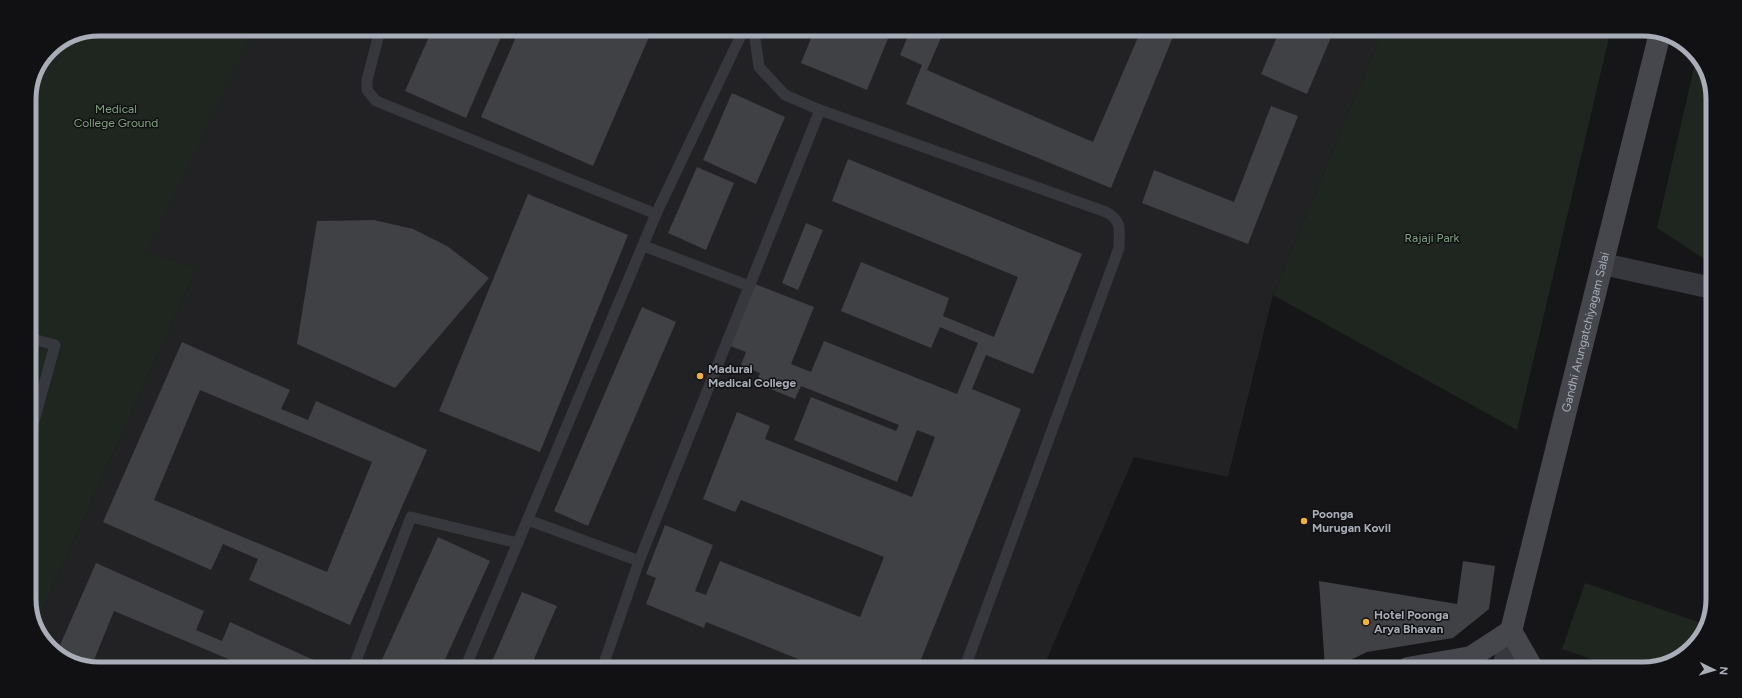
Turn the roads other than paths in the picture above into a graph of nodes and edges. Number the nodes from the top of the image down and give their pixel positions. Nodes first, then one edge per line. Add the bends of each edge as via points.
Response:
1 (378, 36) edge
2 (741, 36) edge
3 (755, 36) edge
4 (1659, 38) edge
5 (820, 110) junction
6 (656, 214) junction
7 (644, 246) junction
8 (1603, 264) junction
9 (749, 286) junction
10 (1706, 287) edge
11 (36, 340) edge
12 (36, 414) edge
13 (528, 520) junction
14 (518, 543) junction
15 (639, 561) junction
16 (1511, 631) junction
17 (356, 662) edge
18 (468, 662) edge
19 (604, 662) edge
20 (967, 662) edge
21 (1442, 662) edge
22 (1504, 662) edge
23 (1529, 662) edge

1 - 6 lane via 367,80 367,90 376,101
2 - 6 lane
3 - 5 lane via 759,67 785,95
4 - 8 street, Gandhi Arungatchiyagam Salai
5 - 9 lane
5 - 20 lane via 1106,212 1115,217 1119,227 1119,248
6 - 7 lane
7 - 9 lane
7 - 13 lane
8 - 10 street
8 - 16 street, Gandhi Arungatchiyagam Salai
9 - 15 lane
11 - 12 lane via 55,345
13 - 14 lane
13 - 15 lane
14 - 17 lane via 410,517
14 - 18 lane
15 - 19 lane
16 - 21 street via 1471,657
16 - 22 street
16 - 23 street

